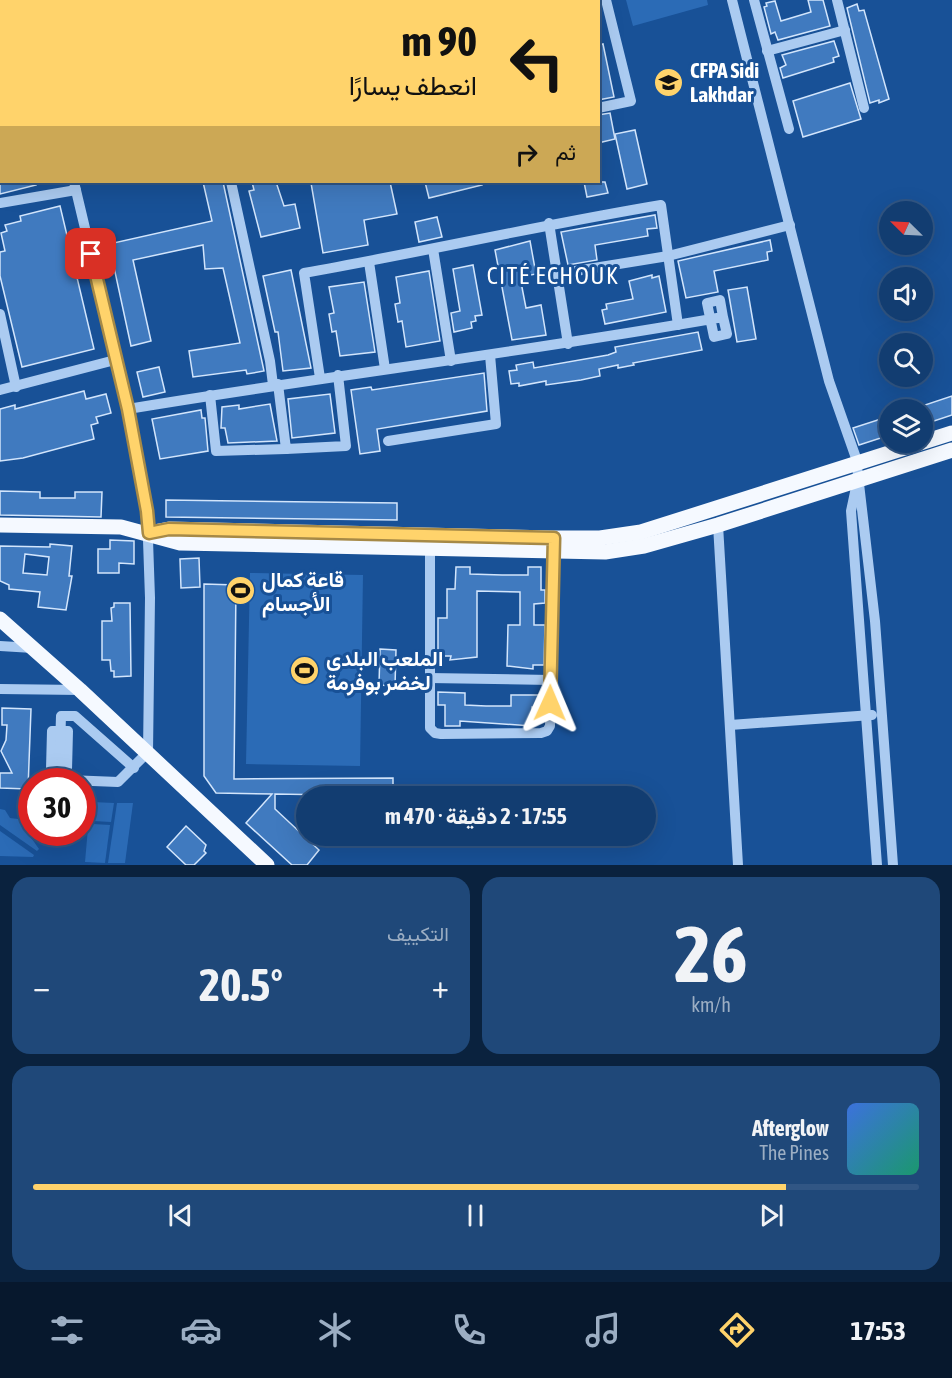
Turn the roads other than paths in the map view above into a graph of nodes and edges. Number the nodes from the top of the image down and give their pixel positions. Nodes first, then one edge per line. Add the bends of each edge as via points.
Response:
1 (606, 0) edge
2 (732, 0) edge
3 (754, 0) edge
4 (837, 0) edge
5 (845, 30) junction
6 (767, 51) junction
7 (600, 108) edge
8 (864, 108) dead end
9 (789, 129) dead end
10 (231, 183) edge
11 (75, 185) edge
12 (0, 203) edge
13 (549, 223) junction
14 (790, 225) junction
15 (433, 249) junction
16 (668, 256) junction
17 (369, 262) junction
18 (557, 273) junction
19 (0, 314) edge
20 (723, 317) junction
21 (710, 319) junction
22 (678, 325) junction
23 (568, 344) junction
24 (490, 355) junction
25 (115, 360) junction
26 (451, 361) junction
27 (385, 369) junction
28 (338, 375) junction
29 (320, 378) junction
30 (275, 385) junction
31 (16, 387) junction
32 (0, 390) edge
33 (210, 395) junction
34 (128, 409) junction
35 (952, 433) edge
36 (388, 441) dead end
37 (286, 449) junction
38 (952, 450) edge
39 (857, 465) junction
40 (857, 482) junction
41 (0, 525) edge
42 (718, 525) junction
43 (149, 533) junction
44 (554, 545) junction
45 (430, 549) junction
46 (0, 619) edge
47 (0, 646) edge
48 (34, 648) junction
49 (429, 678) junction
50 (551, 680) junction
51 (0, 689) edge
52 (80, 690) junction
53 (867, 715) junction
54 (882, 715) junction
55 (730, 725) junction
56 (60, 731) junction
57 (148, 752) junction
58 (51, 768) edge
59 (67, 768) edge
60 (134, 768) junction
61 (96, 779) edge
62 (267, 865) edge
63 (738, 865) edge
64 (877, 865) edge
65 (893, 865) edge

1 - 7 street via 631,101
2 - 14 street
3 - 6 street
4 - 5 street
5 - 6 street
5 - 8 street
6 - 9 street
10 - 30 street
11 - 12 street
11 - 25 street
13 - 15 street
13 - 16 street via 661,205
13 - 18 street
14 - 16 street
14 - 39 street via 834,400
15 - 17 street
15 - 26 street
16 - 18 street
16 - 22 street
17 - 27 street
17 - 29 street via 304,273
18 - 23 street
19 - 31 street
20 - 21 street
20 - 21 street via 720,300 707,303
20 - 21 street via 726,334 714,337
21 - 22 street
22 - 23 street
23 - 24 street
24 - 26 street
24 - 36 street via 496,424
25 - 31 street
25 - 34 street
26 - 27 street
27 - 28 street
28 - 29 street
28 - 37 street via 346,446
29 - 30 street
30 - 33 street
30 - 37 street
31 - 32 street
33 - 34 street
33 - 37 street via 216,451
34 - 43 street
35 - 39 main road
38 - 40 main road
39 - 40 street
39 - 44 main road via 641,532
40 - 42 main road
40 - 53 street via 851,511
40 - 54 street via 864,510
41 - 43 main road via 121,527
42 - 44 main road via 631,549
42 - 55 street
43 - 44 main road via 169,529
43 - 45 main road via 180,543
43 - 57 street
44 - 45 main road
44 - 50 street
45 - 49 street
46 - 48 main road
47 - 48 street
48 - 52 main road
49 - 50 street
49 - 50 street via 429,724 435,733 441,734 544,733 550,726
51 - 52 street
52 - 57 main road
53 - 54 street
53 - 55 street
53 - 64 street
54 - 65 street
55 - 63 street
56 - 58 street via 52,731
56 - 59 street via 68,731
56 - 60 street via 61,716 75,716
57 - 60 street
57 - 62 main road
60 - 61 street via 118,782

